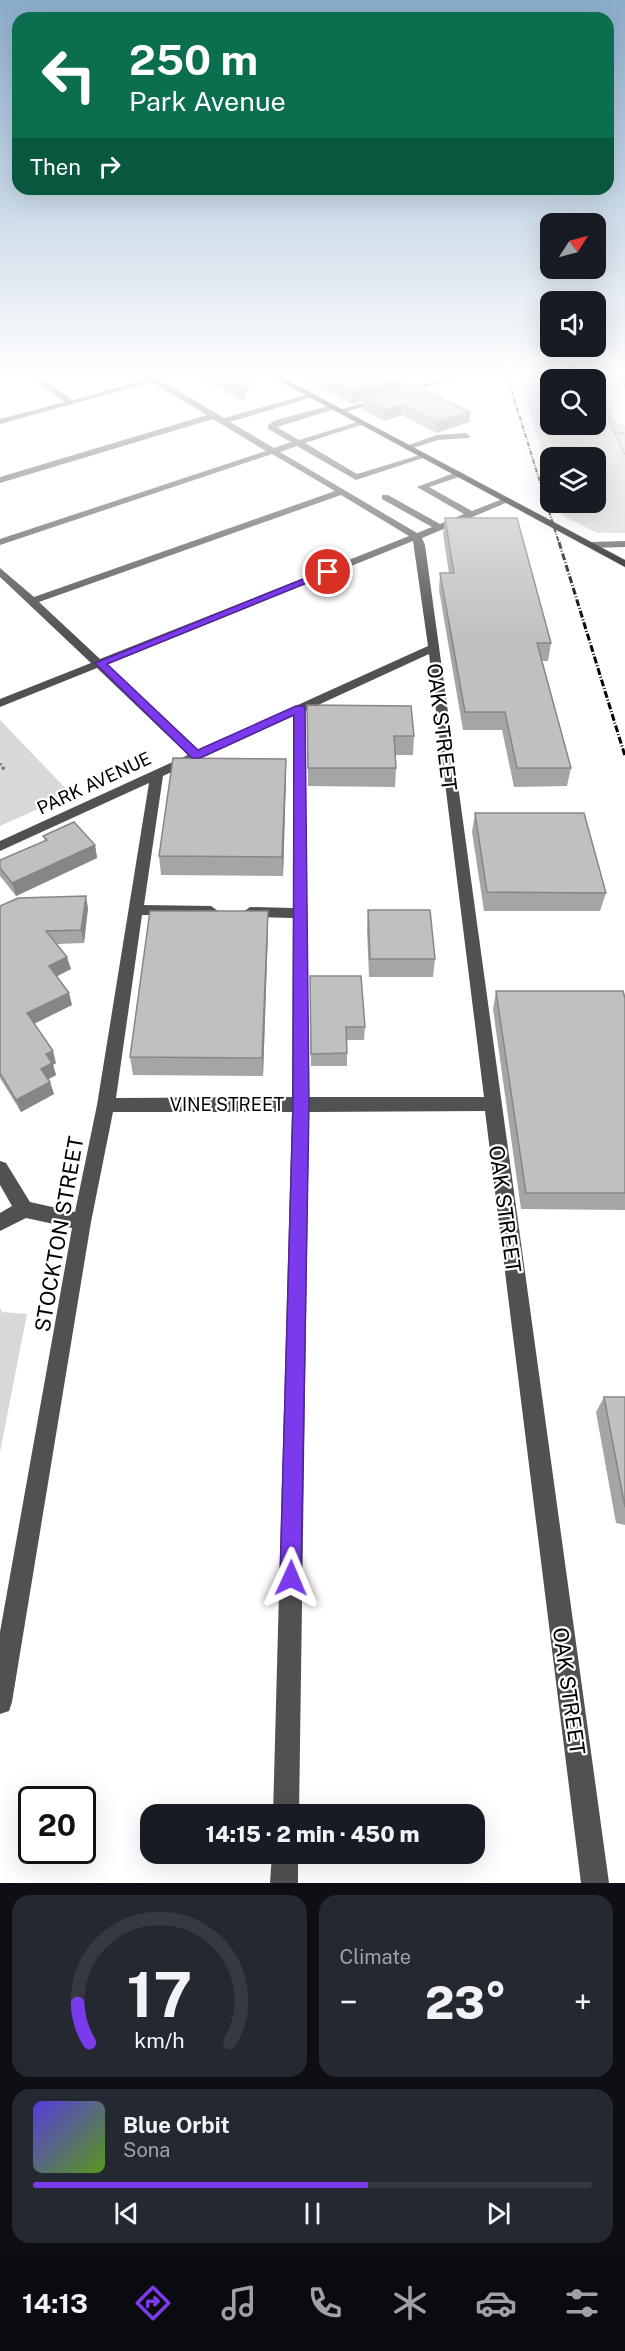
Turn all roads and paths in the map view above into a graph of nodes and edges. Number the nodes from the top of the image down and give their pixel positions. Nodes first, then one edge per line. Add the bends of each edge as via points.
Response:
1 (64, 461) edge
2 (244, 461) edge
3 (290, 461) edge
4 (327, 461) edge
5 (405, 461) edge
6 (434, 461) edge
7 (459, 474) junction
8 (0, 480) edge
9 (342, 492) junction
10 (385, 497) dead end
11 (508, 500) junction
12 (471, 514) junction
13 (439, 527) junction
14 (416, 536) junction
15 (0, 542) edge
16 (625, 544) edge
17 (591, 545) junction
18 (625, 564) edge
19 (0, 571) edge
20 (32, 601) junction
21 (432, 648) junction
22 (100, 663) junction
23 (0, 702) edge
24 (299, 708) junction
25 (196, 755) junction
26 (0, 765) edge
27 (0, 769) edge
28 (157, 773) junction
29 (0, 846) edge
30 (136, 910) junction
31 (300, 913) junction
32 (301, 1104) junction
33 (492, 1104) junction
34 (105, 1105) junction
35 (0, 1169) edge
36 (24, 1209) junction
37 (82, 1222) junction
38 (0, 1223) edge
39 (0, 1702) edge
40 (286, 1804) edge
41 (285, 1864) edge
42 (284, 1883) edge
43 (595, 1883) edge

1 - 8 street
2 - 15 street
3 - 9 street
4 - 5 street via 356,477
6 - 7 main road
7 - 11 main road
7 - 12 street via 423,487
9 - 14 street
9 - 20 street
10 - 13 street
11 - 12 street
11 - 17 main road
12 - 13 street
13 - 14 street
14 - 21 street, OAK STREET
14 - 22 street
16 - 17 street
17 - 18 main road
19 - 20 street
20 - 22 street
21 - 24 street, PARK AVENUE
21 - 33 street, OAK STREET
22 - 23 street
22 - 25 street
24 - 25 street, PARK AVENUE
24 - 31 street
25 - 28 street, PARK AVENUE
26 - 27 path
28 - 29 street, PARK AVENUE
28 - 30 street, STOCKTON STREET
30 - 31 street
30 - 34 street, STOCKTON STREET
31 - 32 street
32 - 33 street, VINE STREET
32 - 34 street, VINE STREET
32 - 40 street
33 - 43 street, OAK STREET
34 - 37 street, STOCKTON STREET
35 - 36 street
36 - 37 street
36 - 38 street
37 - 39 street, STOCKTON STREET
41 - 42 street

